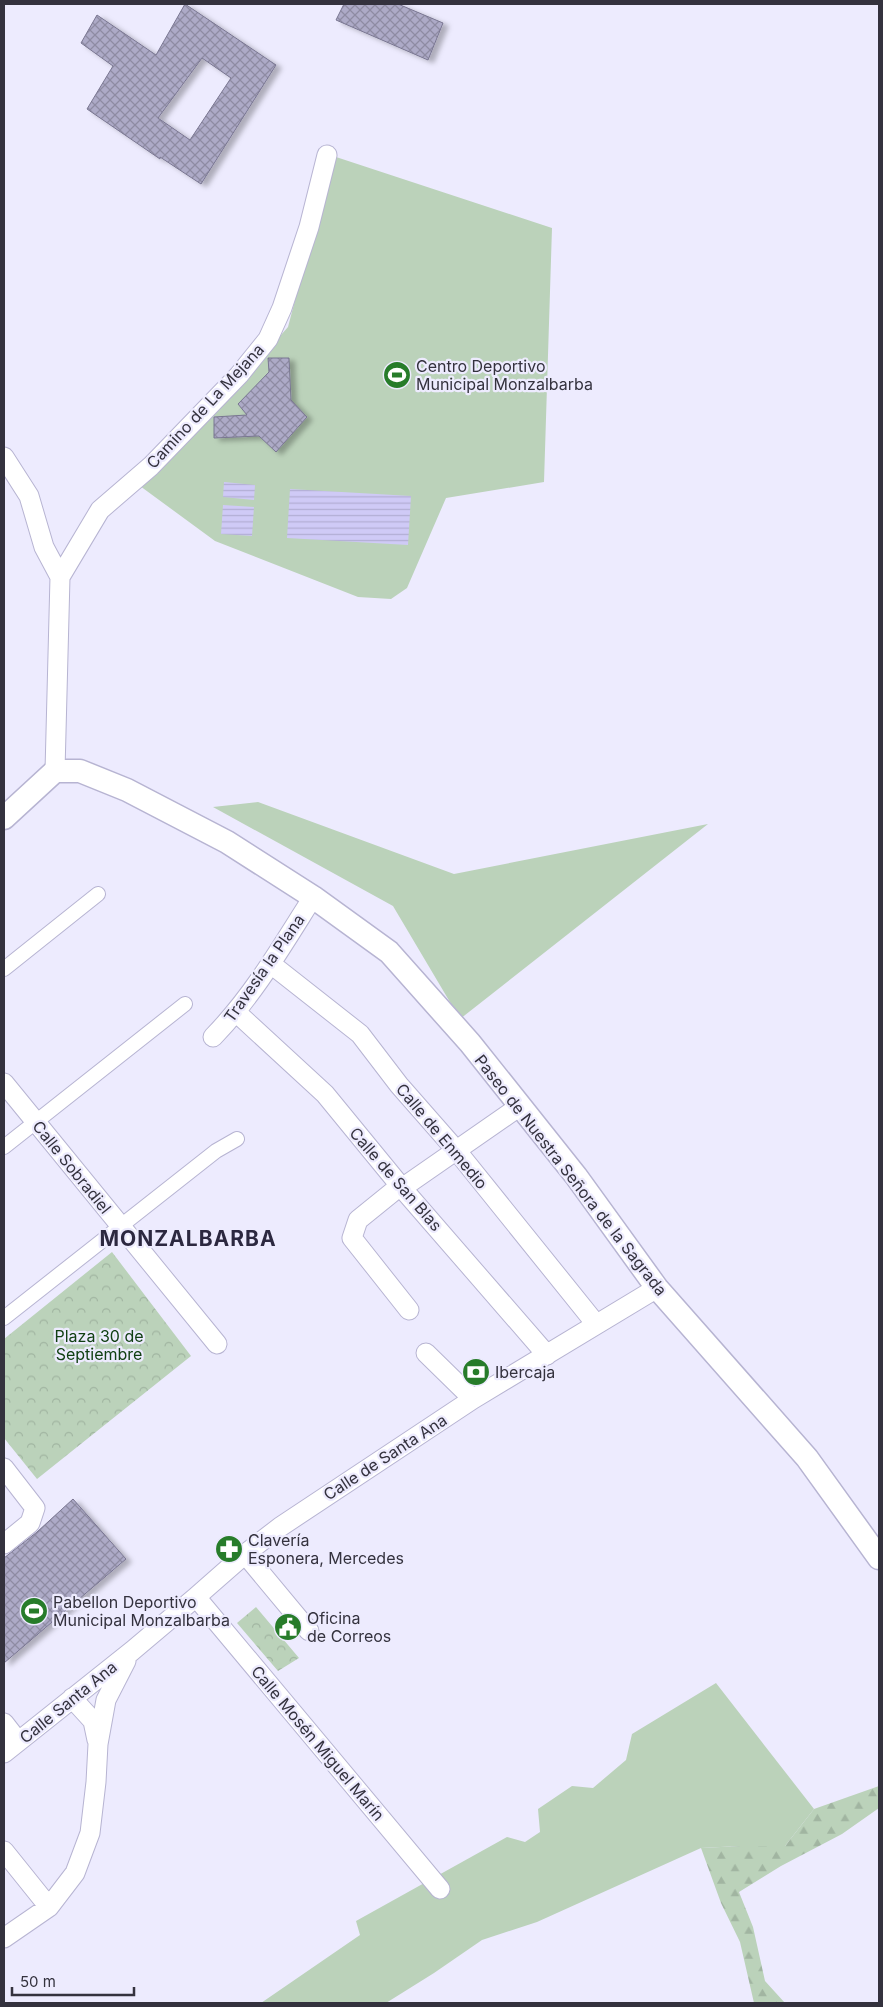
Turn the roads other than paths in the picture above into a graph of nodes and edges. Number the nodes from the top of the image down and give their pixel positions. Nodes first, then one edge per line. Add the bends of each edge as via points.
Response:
1 (327, 154) dead end
2 (4, 457) edge
3 (60, 577) junction
4 (55, 771) junction
5 (4, 818) edge
6 (98, 894) dead end
7 (313, 897) junction
8 (272, 964) junction
9 (4, 969) edge
10 (185, 1004) dead end
11 (237, 1013) junction
12 (213, 1037) dead end
13 (4, 1083) edge
14 (520, 1106) junction
15 (36, 1122) junction
16 (237, 1139) dead end
17 (4, 1147) edge
18 (456, 1150) junction
19 (401, 1187) junction
20 (120, 1226) junction
21 (657, 1288) junction
22 (409, 1310) dead end
23 (4, 1318) edge
24 (596, 1324) junction
25 (217, 1344) dead end
26 (426, 1353) dead end
27 (547, 1354) junction
28 (473, 1399) junction
29 (4, 1468) edge
30 (4, 1544) edge
31 (245, 1554) junction
32 (879, 1558) edge
33 (196, 1597) junction
34 (309, 1631) dead end
35 (132, 1651) junction
36 (72, 1698) junction
37 (4, 1723) edge
38 (98, 1744) junction
39 (11, 1747) edge
40 (4, 1851) edge
41 (440, 1889) dead end
42 (49, 1907) junction
43 (4, 1938) edge

1 - 3 street, Camino de La Mejana via 309,227 268,339 239,375 151,466 100,510
2 - 3 street via 29,496 44,547
3 - 4 street
4 - 5 street
4 - 7 street, Paseo de Nuestra Señora de la Sagrada via 80,771 127,790 227,842
6 - 9 street
7 - 8 street, Travesía la Plana
7 - 14 street, Paseo de Nuestra Señora de la Sagrada via 389,952 470,1043
8 - 11 street, Travesía la Plana
8 - 18 street, Calle de Enmedio via 360,1034
10 - 15 street
11 - 12 street, Travesía la Plana
11 - 19 street, Calle de San Blas via 325,1094
13 - 15 street, Calle Sobradiel
14 - 18 street
14 - 21 street, Paseo de Nuestra Señora de la Sagrada via 576,1176
15 - 17 street
15 - 20 street, Calle Sobradiel
16 - 20 street via 216,1151
18 - 19 street
18 - 24 street, Calle de Enmedio
19 - 22 street via 358,1220 352,1238
19 - 27 street, Calle de San Blas
20 - 23 street
20 - 25 street, Calle Sobradiel
21 - 24 street, Calle de Santa Ana
21 - 32 street, Paseo de Nuestra Señora de la Sagrada via 807,1458
24 - 27 street, Calle de Santa Ana
26 - 28 street
27 - 28 street, Calle de Santa Ana
28 - 31 street, Calle de Santa Ana via 280,1526
29 - 30 street via 35,1508 30,1523
31 - 33 street, Calle de Santa Ana
31 - 34 street
33 - 35 street, Calle de Santa Ana
33 - 41 street, Calle Mosén Miguel Marín
35 - 36 street, Calle Santa Ana
35 - 38 street via 106,1700
36 - 38 street via 93,1720
36 - 39 street, Calle Santa Ana
37 - 39 street
38 - 42 street via 90,1833 75,1873
40 - 42 street
42 - 43 street

